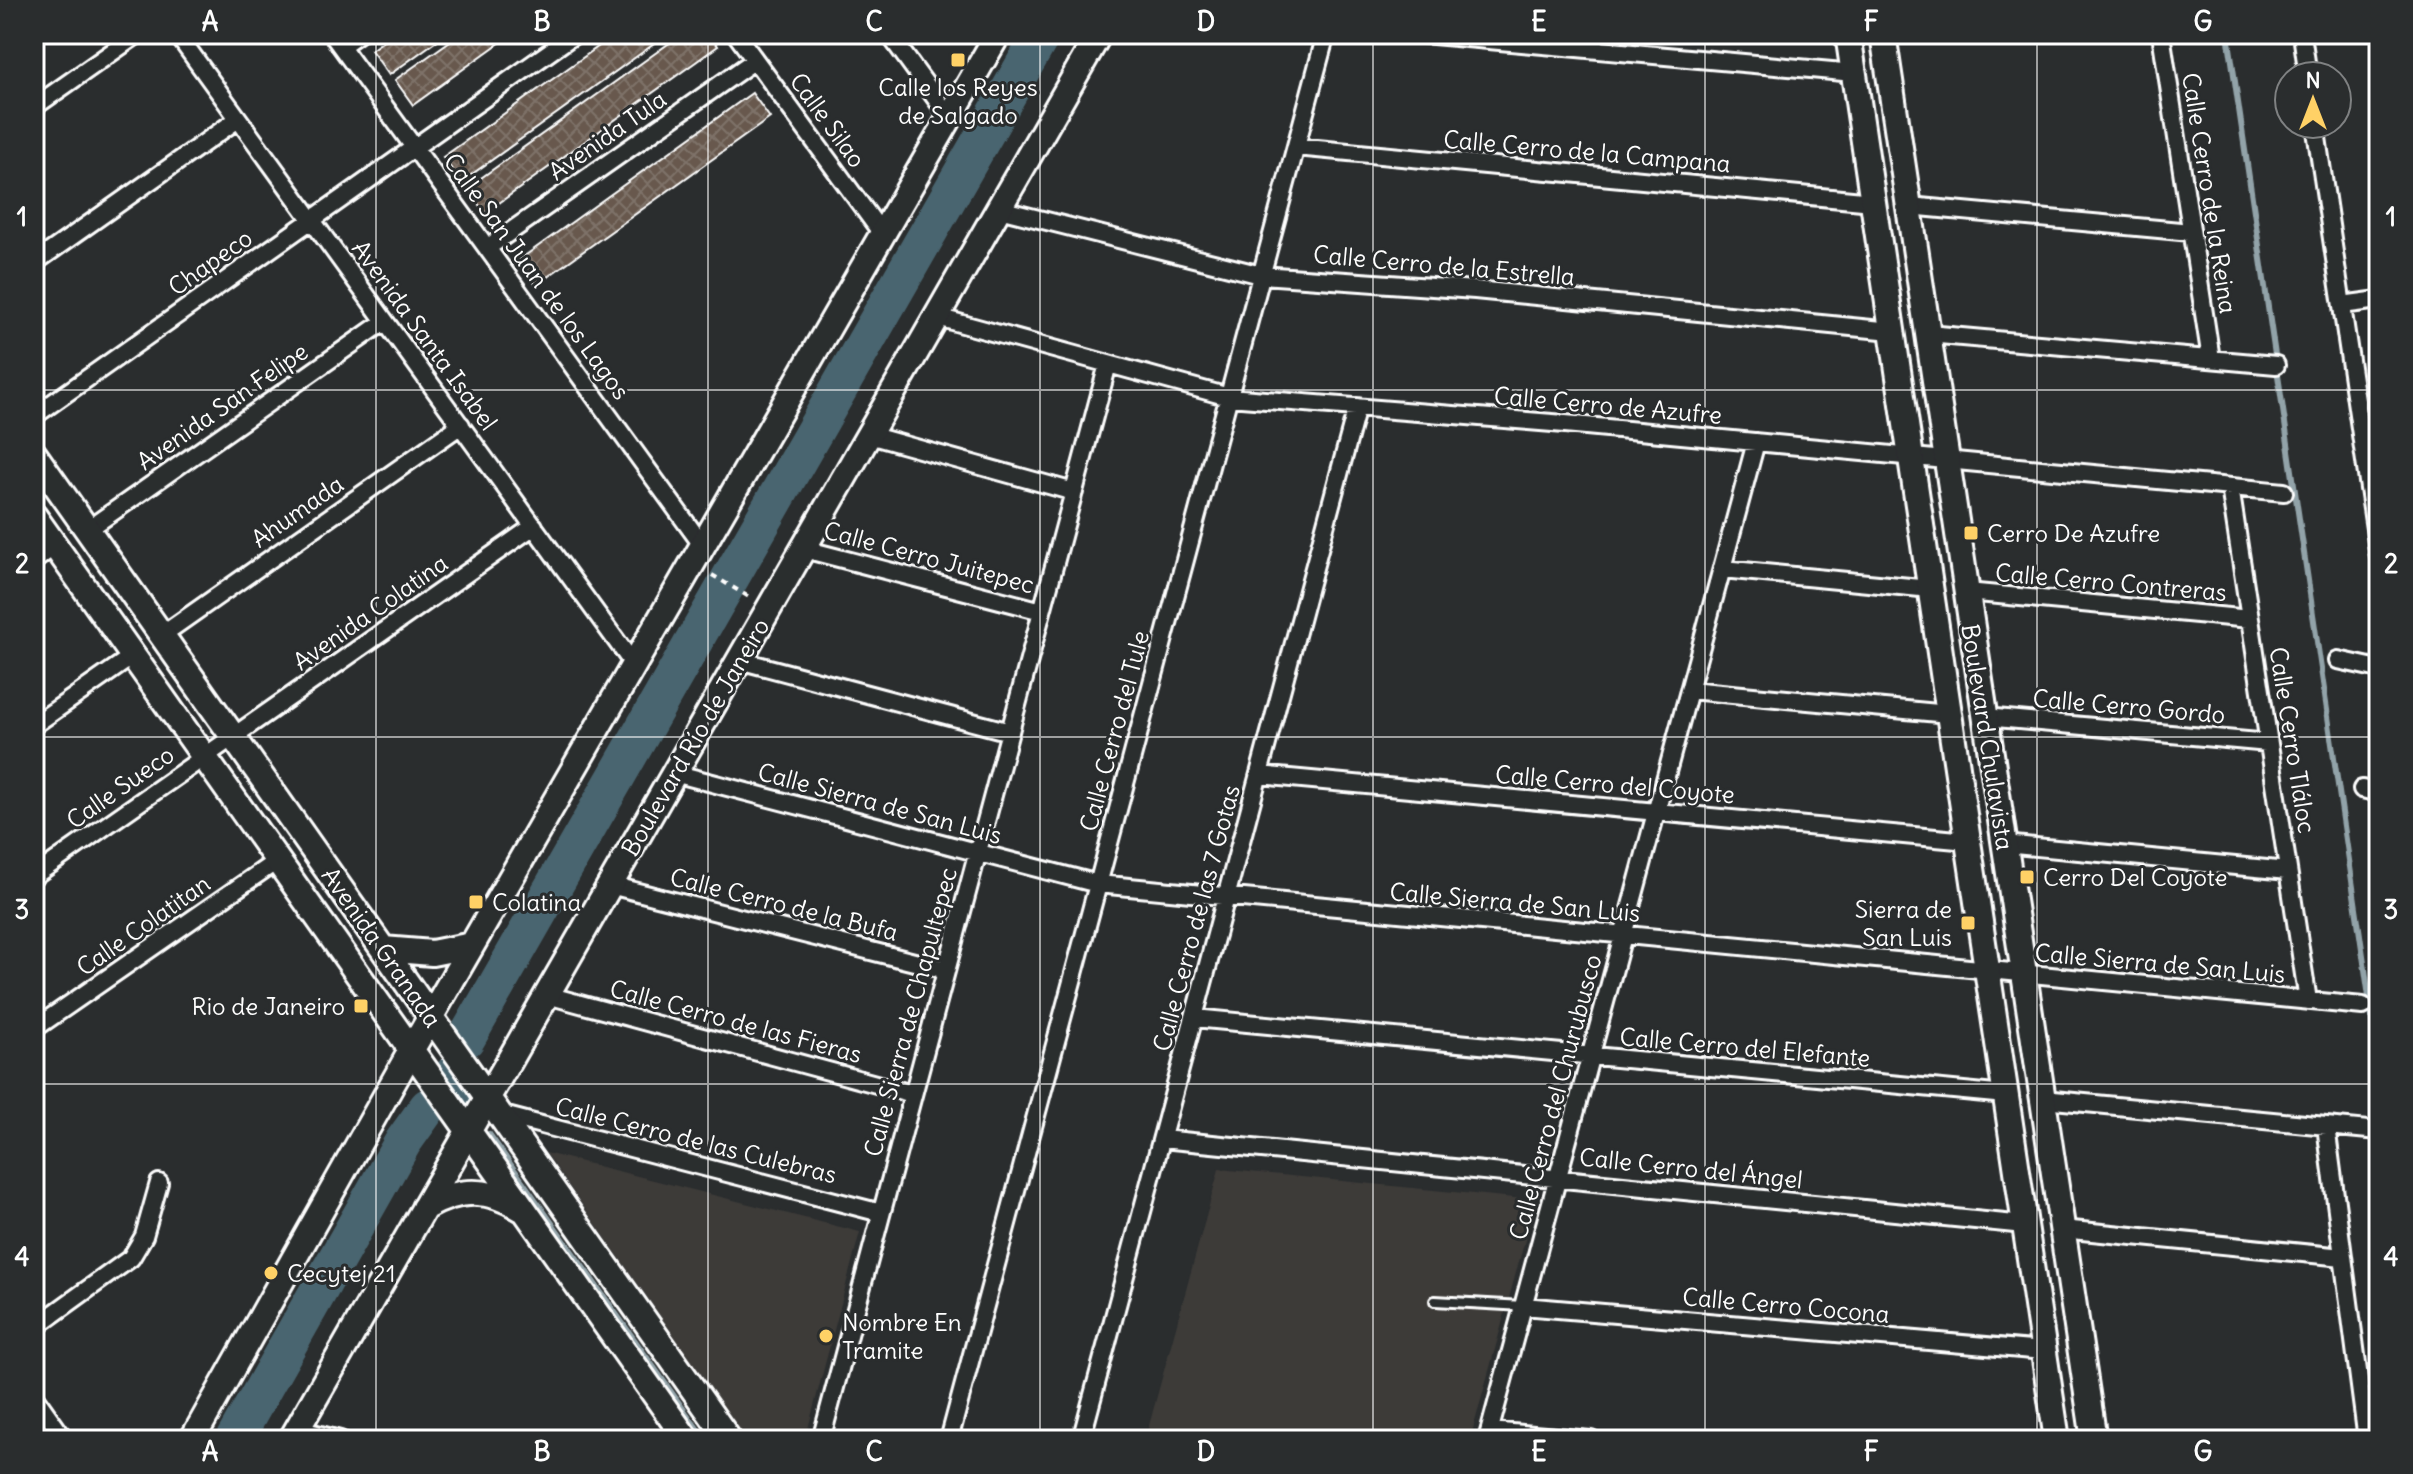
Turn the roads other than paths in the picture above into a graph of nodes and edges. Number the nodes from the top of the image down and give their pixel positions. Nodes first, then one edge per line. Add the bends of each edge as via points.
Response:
1 (138, 34) edge
2 (177, 34) edge
3 (358, 34) edge
4 (575, 34) edge
5 (736, 34) edge
6 (889, 34) edge
7 (998, 34) edge
8 (1099, 34) edge
9 (1326, 34) edge
10 (1422, 34) edge
11 (1848, 34) edge
12 (1883, 34) edge
13 (2161, 34) edge
14 (2302, 34) edge
15 (336, 40) edge
16 (755, 60) junction
17 (2306, 60) edge
18 (1854, 73) junction
19 (34, 107) edge
20 (950, 118) junction
21 (238, 119) junction
22 (2317, 140) edge
23 (1296, 147) junction
24 (414, 148) junction
25 (1873, 202) junction
26 (1909, 206) junction
27 (999, 209) junction
28 (312, 220) junction
29 (2191, 232) junction
30 (883, 235) junction
31 (487, 248) junction
32 (34, 263) edge
33 (1261, 275) junction
34 (2379, 300) edge
35 (2342, 305) junction
36 (937, 317) junction
37 (385, 321) junction
38 (1892, 331) junction
39 (1928, 334) junction
40 (2211, 359) junction
41 (1108, 364) junction
42 (2276, 365) dead end
43 (1229, 397) junction
44 (1357, 407) junction
45 (34, 416) edge
46 (461, 425) junction
47 (869, 435) junction
48 (1756, 442) junction
49 (34, 454) edge
50 (1911, 457) junction
51 (1947, 460) junction
52 (2230, 487) junction
53 (1074, 492) junction
54 (2284, 492) dead end
55 (34, 516) edge
56 (534, 526) junction
57 (87, 530) junction
58 (54, 546) junction
59 (804, 549) junction
60 (698, 554) junction
61 (2379, 556) edge
62 (34, 561) edge
63 (1722, 569) junction
64 (1931, 589) junction
65 (1967, 592) junction
66 (1042, 611) junction
67 (2250, 619) junction
68 (162, 635) junction
69 (134, 655) junction
70 (739, 660) junction
71 (2338, 660) dead end
72 (634, 665) junction
73 (2379, 669) edge
74 (1689, 690) junction
75 (1949, 714) junction
76 (1985, 717) junction
77 (34, 725) edge
78 (1010, 732) junction
79 (233, 737) junction
80 (2269, 743) junction
81 (205, 756) junction
82 (674, 773) junction
83 (1259, 775) junction
84 (2362, 789) dead end
85 (2379, 793) edge
86 (1656, 812) junction
87 (1968, 841) junction
88 (2004, 844) junction
89 (978, 853) junction
90 (278, 860) junction
91 (2288, 871) junction
92 (34, 876) edge
93 (1098, 884) junction
94 (610, 885) junction
95 (1225, 898) junction
96 (1623, 936) junction
97 (472, 945) junction
98 (383, 949) junction
99 (946, 970) junction
100 (1987, 971) junction
101 (2024, 974) junction
102 (547, 995) junction
103 (2308, 1001) junction
104 (2363, 1006) dead end
105 (431, 1017) junction
106 (1194, 1018) junction
107 (34, 1029) edge
108 (412, 1049) junction
109 (1591, 1056) junction
110 (913, 1094) junction
111 (2006, 1095) junction
112 (2043, 1099) junction
113 (494, 1106) junction
114 (2326, 1126) junction
115 (469, 1130) junction
116 (2379, 1131) edge
117 (1162, 1139) junction
118 (1557, 1179) junction
119 (159, 1183) dead end
120 (424, 1208) junction
121 (526, 1211) junction
122 (881, 1213) junction
123 (2025, 1225) junction
124 (2062, 1229) junction
125 (2343, 1257) junction
126 (1435, 1301) dead end
127 (1523, 1306) junction
128 (34, 1328) edge
129 (2044, 1351) junction
130 (34, 1396) edge
131 (294, 1434) edge
132 (1488, 1435) edge
133 (65, 1440) edge
134 (192, 1440) edge
135 (340, 1440) edge
136 (687, 1440) edge
137 (729, 1440) edge
138 (821, 1440) edge
139 (949, 1440) edge
140 (1081, 1440) edge
141 (1591, 1440) edge
142 (2057, 1440) edge
143 (2094, 1440) edge
144 (2367, 1440) edge

1 - 19 street
2 - 21 street, Avenida Santa Isabel
3 - 15 street
4 - 24 street
5 - 16 street, Calle Silao
6 - 20 street
7 - 20 main road
8 - 27 main road, Boulevard Río de Janeiro
9 - 23 street, Calle Cerro del Tule
10 - 18 street
11 - 18 main road, Boulevard Chulavista
12 - 26 main road, Boulevard Chulavista
13 - 29 street, Calle Cerro de la Reina
14 - 17 street
15 - 24 street, Calle San Juan de los Lagos
16 - 30 street, Calle Silao
16 - 31 street, Avenida Tula
18 - 25 main road, Boulevard Chulavista
20 - 30 main road
21 - 28 street, Avenida Santa Isabel
21 - 32 street
22 - 35 street
23 - 25 street, Calle Cerro de la Campana
23 - 33 street, Calle Cerro del Tule
24 - 28 street, Chapeco
24 - 31 street, Calle San Juan de los Lagos
25 - 38 main road, Boulevard Chulavista
26 - 29 street
26 - 39 main road, Boulevard Chulavista
27 - 33 street, Calle Cerro de la Estrella
27 - 36 main road, Boulevard Río de Janeiro
28 - 37 street, Avenida Santa Isabel
28 - 45 street, Chapeco
29 - 40 street, Calle Cerro de la Reina
30 - 60 main road
31 - 60 street, Calle San Juan de los Lagos
33 - 38 street, Calle Cerro de la Estrella
33 - 43 street, Calle Cerro del Tule
34 - 35 street
35 - 61 street
36 - 41 street, Calle Cerro de Azufre
36 - 47 main road, Boulevard Río de Janeiro
37 - 46 street, Avenida Santa Isabel
37 - 57 street, Avenida San Felipe
38 - 50 main road, Boulevard Chulavista
39 - 40 street
39 - 51 main road, Boulevard Chulavista
40 - 42 street
41 - 43 street, Calle Cerro de Azufre
41 - 53 street, Calle Sierra de Chapultepec
43 - 44 street, Calle Cerro de Azufre
43 - 93 street, Calle Cerro del Tule
44 - 48 street, Calle Cerro de Azufre
44 - 83 street, Calle Cerro de las 7 Gotas
46 - 56 street, Avenida Santa Isabel
46 - 68 street, Ahumada
47 - 53 street
47 - 59 main road, Boulevard Río de Janeiro
48 - 50 street, Calle Cerro de Azufre
48 - 63 street, Calle Cerro del Churubusco
49 - 57 main road, Avenida Granada
50 - 51 street, Calle Cerro de Azufre
50 - 64 main road, Boulevard Chulavista
51 - 52 street, Calle Cerro de Azufre
51 - 65 main road, Boulevard Chulavista
52 - 54 street, Calle Cerro de Azufre
52 - 67 street, Calle Cerro Tláloc
53 - 66 street, Calle Sierra de Chapultepec
55 - 58 main road, Avenida Granada
56 - 72 street, Avenida Santa Isabel
56 - 79 street, Avenida Colatina
57 - 68 main road, Avenida Granada
58 - 62 street
58 - 69 main road, Avenida Granada
59 - 66 street, Calle Cerro Juitepec
59 - 70 main road, Boulevard Río de Janeiro
60 - 72 main road
63 - 64 street
63 - 74 street, Calle Cerro del Churubusco
64 - 75 main road, Boulevard Chulavista
65 - 67 street, Calle Cerro Contreras
65 - 76 main road, Boulevard Chulavista
66 - 78 street, Calle Sierra de Chapultepec
67 - 80 street, Calle Cerro Tláloc
68 - 79 main road, Avenida Granada
69 - 77 street
69 - 81 main road, Avenida Granada
70 - 78 street
70 - 82 main road, Boulevard Río de Janeiro
71 - 73 street
72 - 97 main road
74 - 75 street
74 - 86 street, Calle Cerro del Churubusco
75 - 87 main road, Boulevard Chulavista
76 - 80 street, Calle Cerro Gordo
76 - 88 main road, Boulevard Chulavista
78 - 89 street, Calle Sierra de Chapultepec
79 - 81 street, Calle Sueco
79 - 98 main road, Avenida Granada
80 - 91 street, Calle Cerro Tláloc
81 - 90 main road, Avenida Granada
81 - 92 street, Calle Sueco
82 - 89 street, Calle Sierra de San Luis
82 - 94 main road, Boulevard Río de Janeiro
83 - 86 street, Calle Cerro del Coyote
83 - 95 street, Calle Cerro de las 7 Gotas
84 - 85 street
86 - 87 street, Calle Cerro del Coyote
86 - 96 street, Calle Cerro del Churubusco
87 - 100 main road, Boulevard Chulavista
88 - 91 street
88 - 101 main road, Boulevard Chulavista
89 - 93 street, Calle Sierra de San Luis
89 - 99 street, Calle Sierra de Chapultepec
90 - 107 street, Calle Colatitan
90 - 108 main road, Avenida Granada
91 - 103 street, Calle Cerro Tláloc
93 - 95 street, Calle Sierra de San Luis
93 - 139 street, Calle Cerro del Tule
94 - 99 street, Calle Cerro de la Bufa
94 - 102 main road, Boulevard Río de Janeiro
95 - 96 street, Calle Sierra de San Luis
95 - 106 street, Calle Cerro de las 7 Gotas
96 - 100 street, Calle Sierra de San Luis
96 - 109 street, Calle Cerro del Churubusco
97 - 98 main road via 432,953
97 - 105 main road
98 - 105 main road, Avenida Granada
99 - 110 street, Calle Sierra de Chapultepec
100 - 101 street, Calle Sierra de San Luis
100 - 111 main road, Boulevard Chulavista
101 - 103 street, Calle Sierra de San Luis
101 - 112 main road, Boulevard Chulavista
102 - 110 street, Calle Cerro de las Fieras
102 - 113 main road, Boulevard Río de Janeiro
103 - 104 street, Calle Sierra de San Luis
105 - 108 main road
105 - 113 main road, Avenida Granada
106 - 109 street, Calle Cerro del Elefante
106 - 117 street, Calle Cerro de las 7 Gotas
108 - 115 main road, Avenida Granada
108 - 134 main road
109 - 111 street, Calle Cerro del Elefante
109 - 118 street, Calle Cerro del Churubusco
110 - 122 street, Calle Sierra de Chapultepec
111 - 123 main road, Boulevard Chulavista
112 - 114 street
112 - 124 main road, Boulevard Chulavista
113 - 115 main road, Boulevard Río de Janeiro
113 - 122 street, Calle Cerro de las Culebras
113 - 137 main road, Avenida Granada
114 - 116 street
114 - 125 street
115 - 120 main road, Boulevard Río de Janeiro
115 - 121 main road, Avenida Granada
117 - 118 street, Calle Cerro del Ángel
117 - 140 street, Calle Cerro de las 7 Gotas
118 - 123 street, Calle Cerro del Ángel
118 - 127 street, Calle Cerro del Churubusco
119 - 128 street via 144,1236 131,1258
120 - 121 main road via 459,1193 484,1192
120 - 131 main road, Boulevard Río de Janeiro
121 - 136 main road, Avenida Granada
122 - 138 street, Calle Sierra de Chapultepec
123 - 129 main road, Boulevard Chulavista
124 - 125 street
124 - 143 main road, Boulevard Chulavista
125 - 144 street
126 - 127 lane
127 - 129 street, Calle Cerro Cocona
127 - 132 street, Calle Cerro del Churubusco
129 - 142 main road, Boulevard Chulavista
130 - 133 street
131 - 135 street
132 - 141 street

